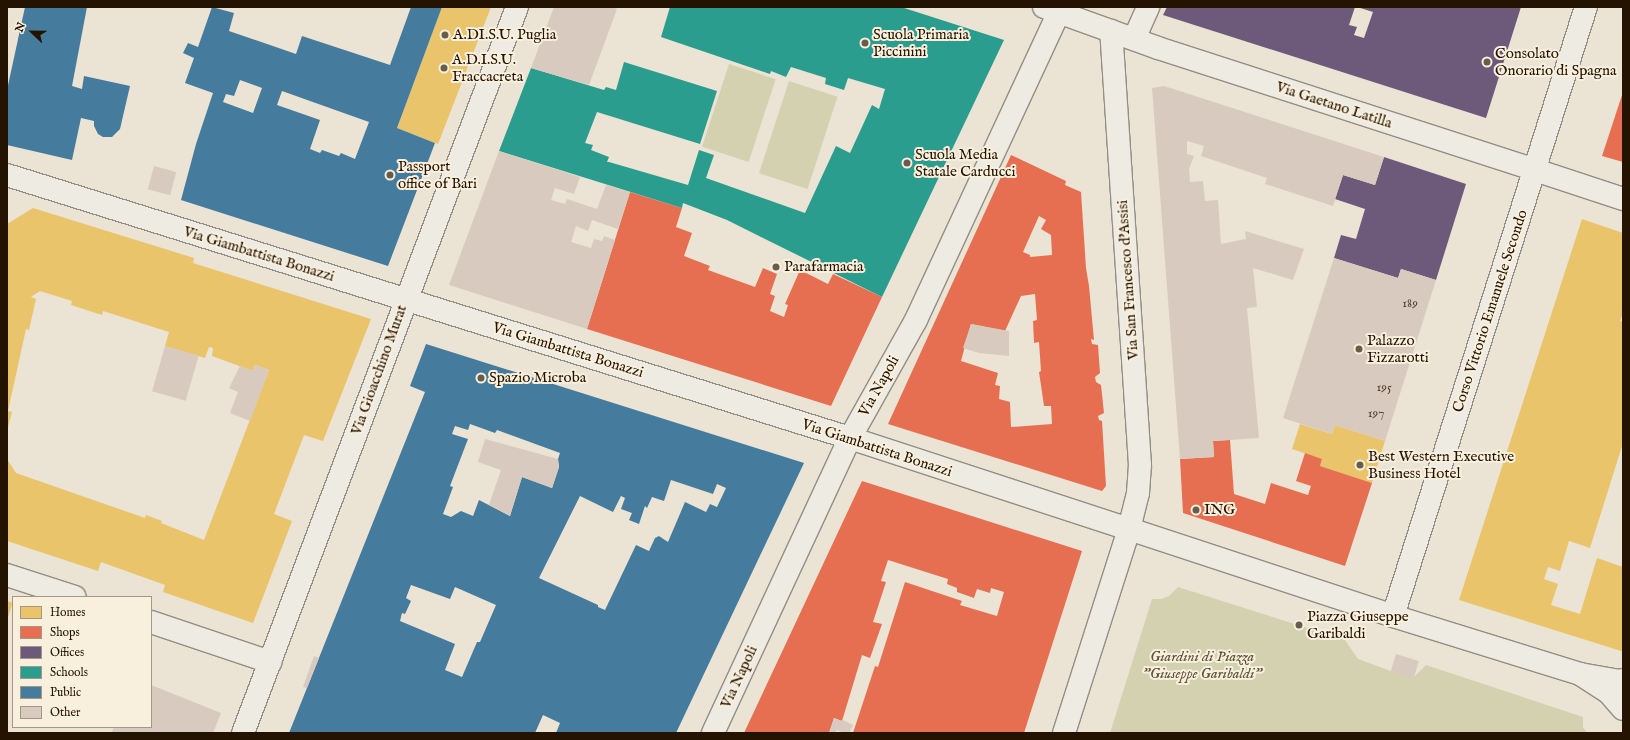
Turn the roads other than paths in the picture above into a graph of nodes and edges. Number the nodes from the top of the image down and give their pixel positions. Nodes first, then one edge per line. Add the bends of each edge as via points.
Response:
1 (517, 7) edge
2 (1148, 7) edge
3 (1586, 7) edge
4 (1055, 9) edge
5 (1111, 31) junction
6 (1134, 39) junction
7 (1535, 170) junction
8 (7, 174) edge
9 (1623, 199) edge
10 (406, 300) junction
11 (850, 438) junction
12 (1129, 529) junction
13 (7, 574) edge
14 (72, 596) edge
15 (1393, 616) junction
16 (152, 622) edge
17 (270, 662) junction
18 (1580, 674) junction
19 (1623, 680) edge
20 (1623, 709) edge
21 (243, 733) edge
22 (713, 733) edge
23 (1064, 733) edge

1 - 10 street, Via Gioacchino Murat
2 - 6 street
3 - 7 street, Corso Vittorio Emanuele Secondo
4 - 5 street, Via Gaetano Latilla
4 - 11 street, Via Napoli via 997,148 916,320
5 - 6 street, Via Gaetano Latilla
5 - 12 street, Via San Francesco d'Assisi via 1140,465 1138,493
6 - 7 street, Via Gaetano Latilla
7 - 9 street, Via Gaetano Latilla
7 - 15 street, Corso Vittorio Emanuele Secondo
8 - 10 street, Via Giambattista Bonazzi
10 - 11 street, Via Giambattista Bonazzi
10 - 17 street, Via Gioacchino Murat
11 - 12 street, Via Giambattista Bonazzi
11 - 22 street, Via Napoli
12 - 15 street
12 - 23 street
13 - 14 street
15 - 18 street
16 - 17 street
17 - 21 street, Via Gioacchino Murat
18 - 19 street
18 - 20 street via 1609,693

